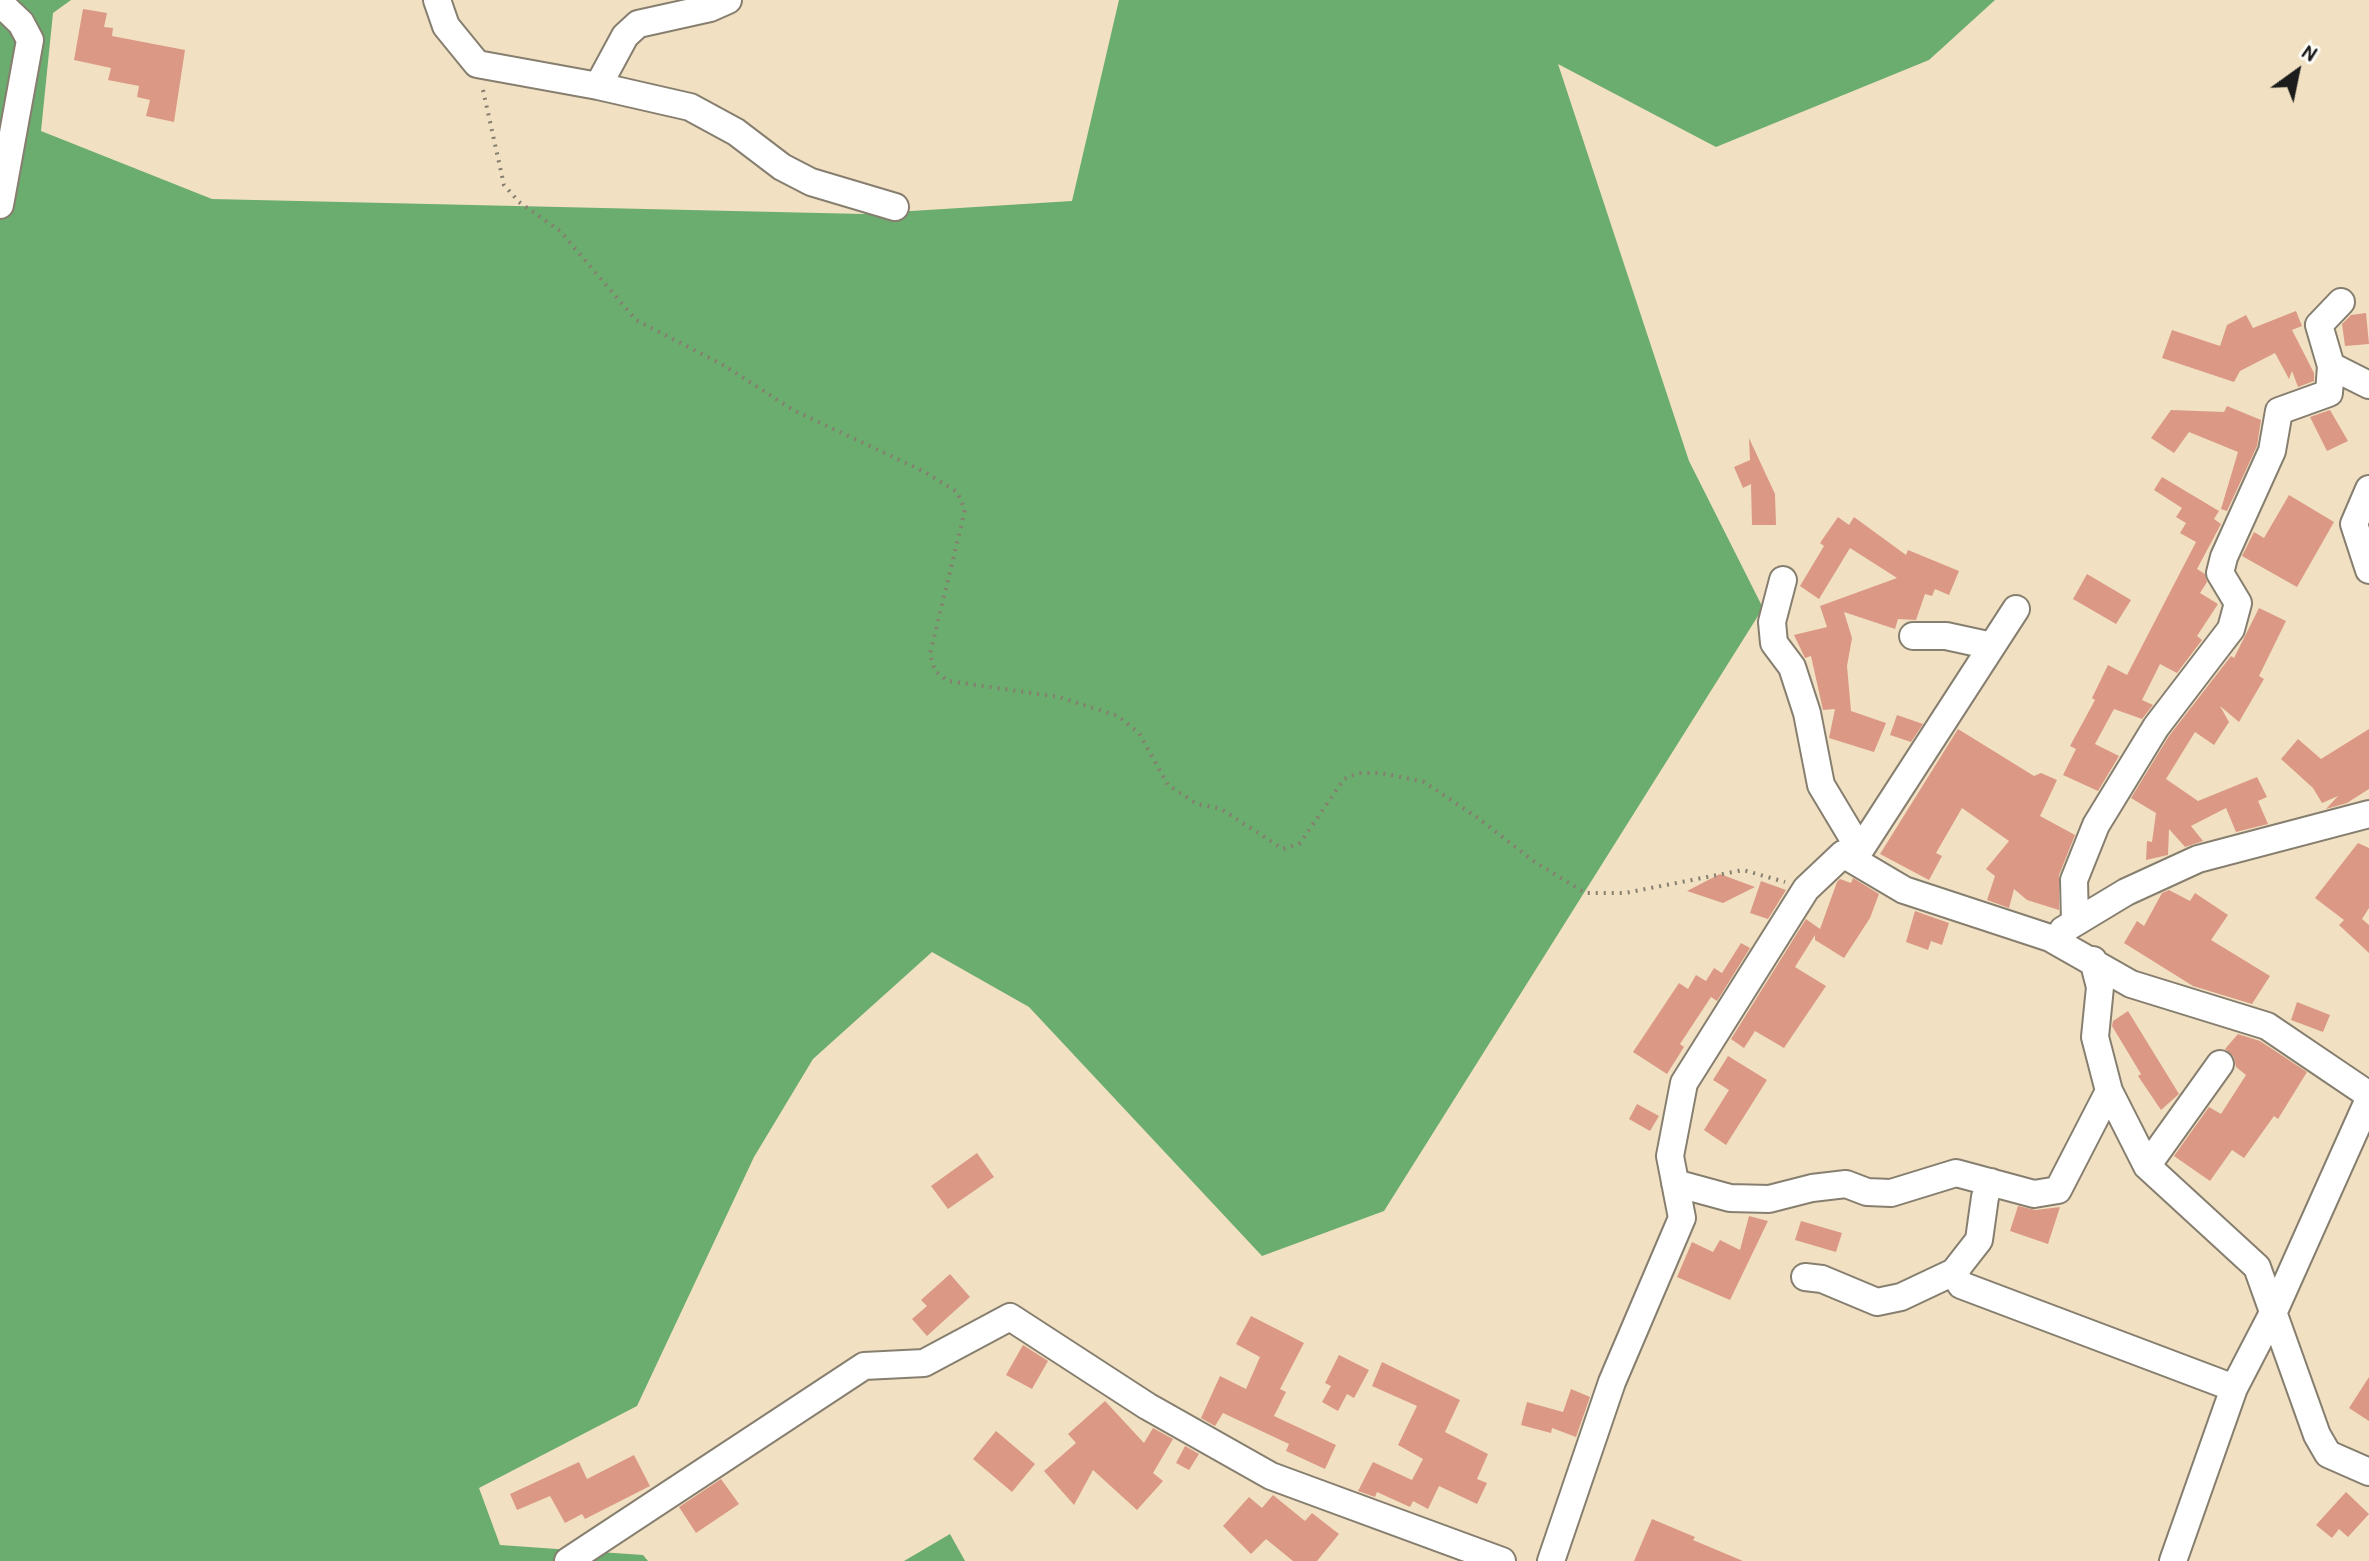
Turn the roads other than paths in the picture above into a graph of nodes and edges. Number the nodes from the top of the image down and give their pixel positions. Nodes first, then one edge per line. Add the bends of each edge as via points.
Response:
1 (437, 0) edge
2 (728, 0) edge
3 (0, 3) edge
4 (598, 86) junction
5 (0, 205) edge
6 (895, 207) dead end
7 (2341, 302) dead end
8 (2331, 366) junction
9 (2369, 385) edge
10 (2369, 489) edge
11 (2369, 570) edge
12 (1783, 580) dead end
13 (2016, 609) dead end
14 (1913, 636) dead end
15 (1992, 646) junction
16 (2369, 814) edge
17 (1851, 852) junction
18 (2075, 922) junction
19 (2050, 938) junction
20 (2093, 960) junction
21 (2220, 1064) dead end
22 (2109, 1091) junction
23 (2369, 1097) edge
24 (2147, 1166) junction
25 (1991, 1182) junction
26 (1675, 1183) junction
27 (1954, 1272) junction
28 (1805, 1277) dead end
29 (2275, 1309) junction
30 (2234, 1388) junction
31 (2369, 1472) edge
32 (568, 1561) edge
33 (1502, 1561) edge
34 (1551, 1561) edge
35 (2173, 1561) edge

1 - 4 street via 446,26 477,64
2 - 4 street via 638,24 620,44
3 - 5 street via 30,40
4 - 6 street via 690,107 811,182
7 - 8 street via 2319,325
8 - 9 street
8 - 18 street via 2329,393 2279,411 2272,451 2220,573 2238,603 2231,629 2156,727 2096,825 2074,880
10 - 11 street via 2354,524
12 - 17 street via 1772,622 1774,643 1792,667 1821,785
13 - 15 street
14 - 15 street via 1946,636
15 - 17 street
16 - 18 street via 2198,859
17 - 19 street via 1904,890
17 - 26 street via 1806,889 1684,1083 1670,1156
18 - 19 street
19 - 20 street
20 - 22 street via 2100,987 2095,1037
20 - 23 street via 2131,984 2267,1026
21 - 24 street
22 - 24 street
22 - 25 street via 2058,1190 2034,1194
23 - 29 street
24 - 29 street via 2257,1267
25 - 26 street via 1956,1173 1891,1193 1846,1184 1769,1199 1730,1198
25 - 27 street via 1979,1240
26 - 34 street via 1682,1218 1612,1382
27 - 28 street via 1901,1297 1877,1302
27 - 30 street via 1961,1285
29 - 30 street
29 - 31 street via 2328,1454
30 - 35 street
32 - 33 street via 864,1366 924,1363 1010,1317 1147,1406 1271,1476

